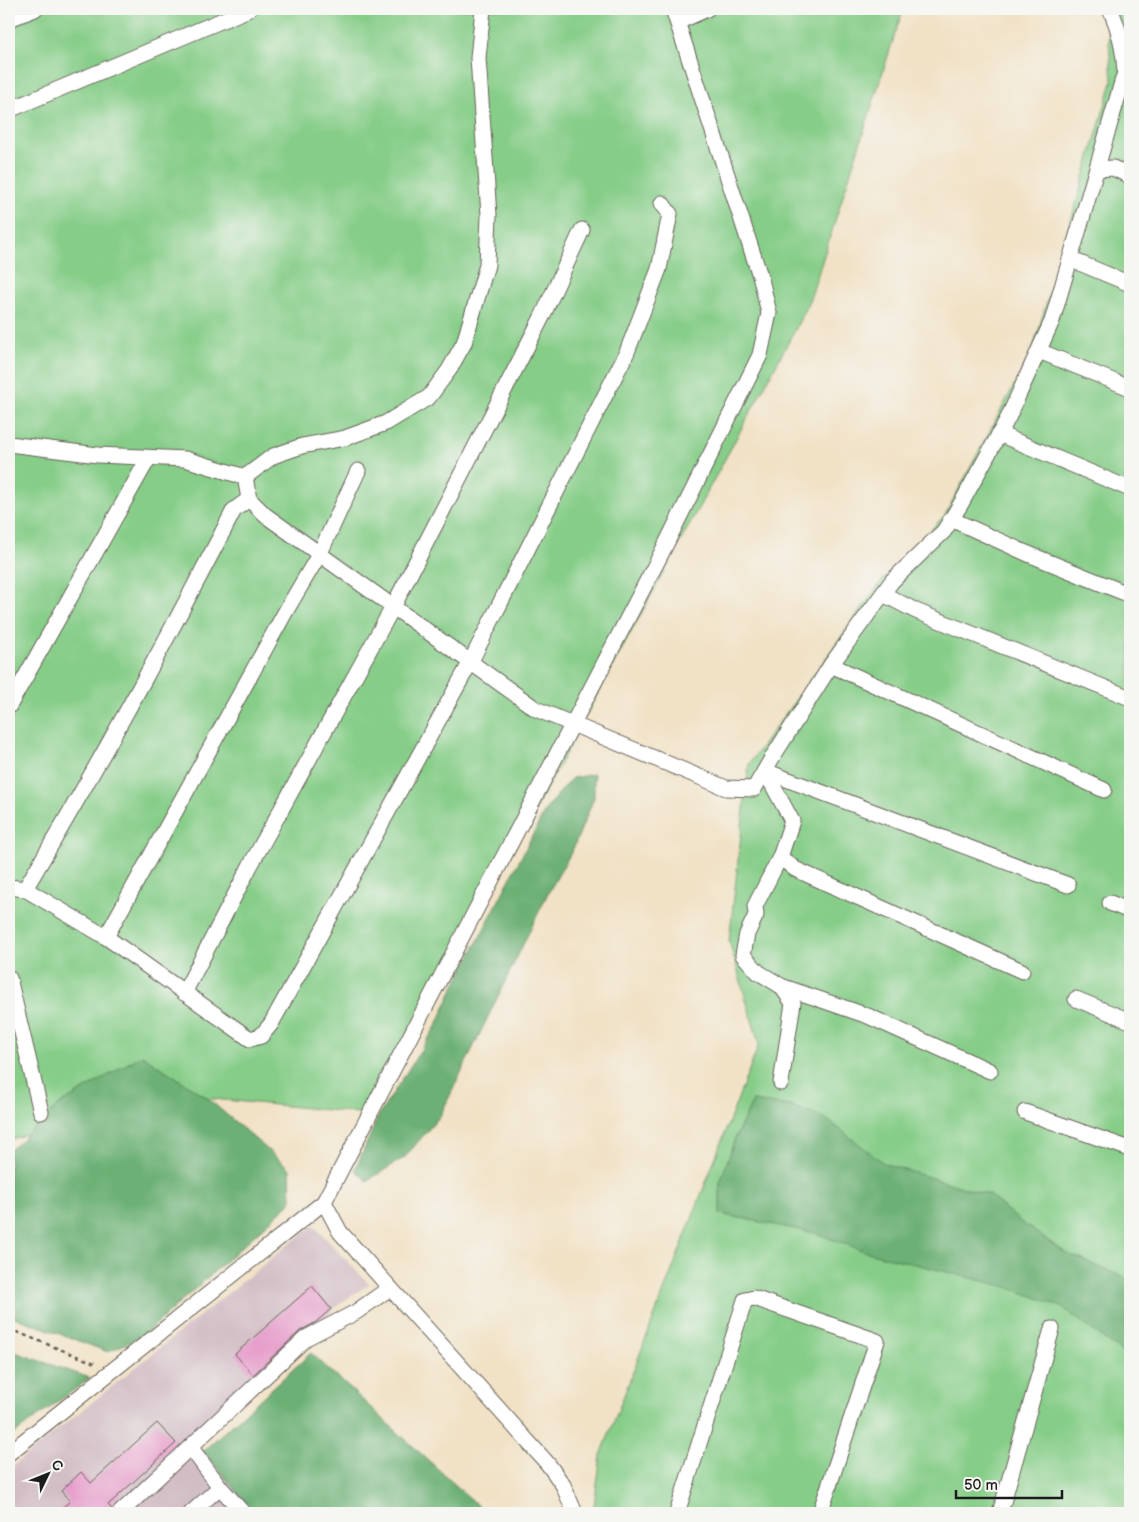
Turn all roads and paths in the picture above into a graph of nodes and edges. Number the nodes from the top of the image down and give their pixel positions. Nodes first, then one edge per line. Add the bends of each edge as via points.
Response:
1 (35, 9) edge
2 (249, 9) edge
3 (483, 9) edge
4 (707, 9) edge
5 (1110, 9) edge
6 (676, 15) edge
7 (9, 19) edge
8 (1127, 79) edge
9 (9, 110) edge
10 (1097, 168) junction
11 (1130, 176) edge
12 (662, 204) dead end
13 (582, 230) dead end
14 (1070, 259) junction
15 (1130, 284) edge
16 (1038, 351) junction
17 (1130, 388) edge
18 (999, 434) junction
19 (9, 444) edge
20 (148, 459) junction
21 (358, 471) dead end
22 (245, 477) junction
23 (1130, 489) edge
24 (249, 499) junction
25 (951, 519) junction
26 (320, 553) junction
27 (883, 594) junction
28 (1130, 595) edge
29 (393, 607) junction
30 (470, 663) junction
31 (831, 665) junction
32 (1130, 698) edge
33 (9, 706) edge
34 (574, 723) junction
35 (764, 771) junction
36 (1104, 790) dead end
37 (780, 857) junction
38 (1068, 885) dead end
39 (9, 887) edge
40 (25, 889) junction
41 (1110, 903) dead end
42 (1130, 911) edge
43 (106, 937) junction
44 (1022, 971) dead end
45 (9, 978) edge
46 (781, 986) junction
47 (184, 993) junction
48 (1076, 999) dead end
49 (1130, 1020) edge
50 (990, 1071) dead end
51 (781, 1083) dead end
52 (41, 1112) dead end
53 (1025, 1112) dead end
54 (1130, 1150) edge
55 (324, 1202) junction
56 (390, 1288) junction
57 (9, 1329) edge
58 (1052, 1329) dead end
59 (112, 1370) junction
60 (191, 1448) junction
61 (9, 1453) edge
62 (220, 1487) junction
63 (120, 1513) edge
64 (191, 1513) edge
65 (243, 1513) edge
66 (575, 1513) edge
67 (677, 1513) edge
68 (820, 1513) edge
69 (1000, 1513) edge

1 - 7 street
2 - 9 street
3 - 22 street via 478,58 489,216 487,265 464,344 429,397 386,424 274,456
4 - 6 street
5 - 8 street via 1124,49
6 - 34 street via 769,313 760,355
8 - 10 street
10 - 11 street via 1113,168
10 - 14 street
12 - 30 street via 670,214 660,269 627,352
13 - 29 street via 542,317
14 - 15 street
14 - 16 street via 1052,321
16 - 17 street
16 - 18 street
18 - 23 street
18 - 25 street
19 - 20 street
20 - 22 street via 185,459
20 - 33 street
21 - 26 street
22 - 24 street
24 - 26 street via 265,515
24 - 40 street via 234,510 64,826
25 - 27 street via 944,531
25 - 28 street
26 - 29 street
26 - 43 street
27 - 31 street
27 - 32 street via 916,611
29 - 30 street
29 - 47 street
30 - 34 street via 536,709
30 - 47 street via 271,1024 261,1036 250,1039
31 - 35 street
31 - 36 street
34 - 35 street via 726,788 754,789
34 - 55 street
35 - 37 street via 792,821
35 - 38 street
37 - 44 street via 795,869
37 - 46 street via 755,906 756,915 747,934 743,955 758,972
39 - 40 street
40 - 43 street
41 - 42 street
43 - 47 street
45 - 52 street
46 - 50 street via 868,1016
46 - 51 street via 793,1003
48 - 49 street
53 - 54 street
55 - 56 street via 340,1232
55 - 59 street
56 - 60 street via 356,1312 306,1338
56 - 66 street via 548,1464 563,1485
57 - 59 path
58 - 69 street
59 - 61 street
60 - 62 street
60 - 63 street
62 - 64 street
62 - 65 street
67 - 68 street via 728,1345 745,1300 754,1298 877,1341

